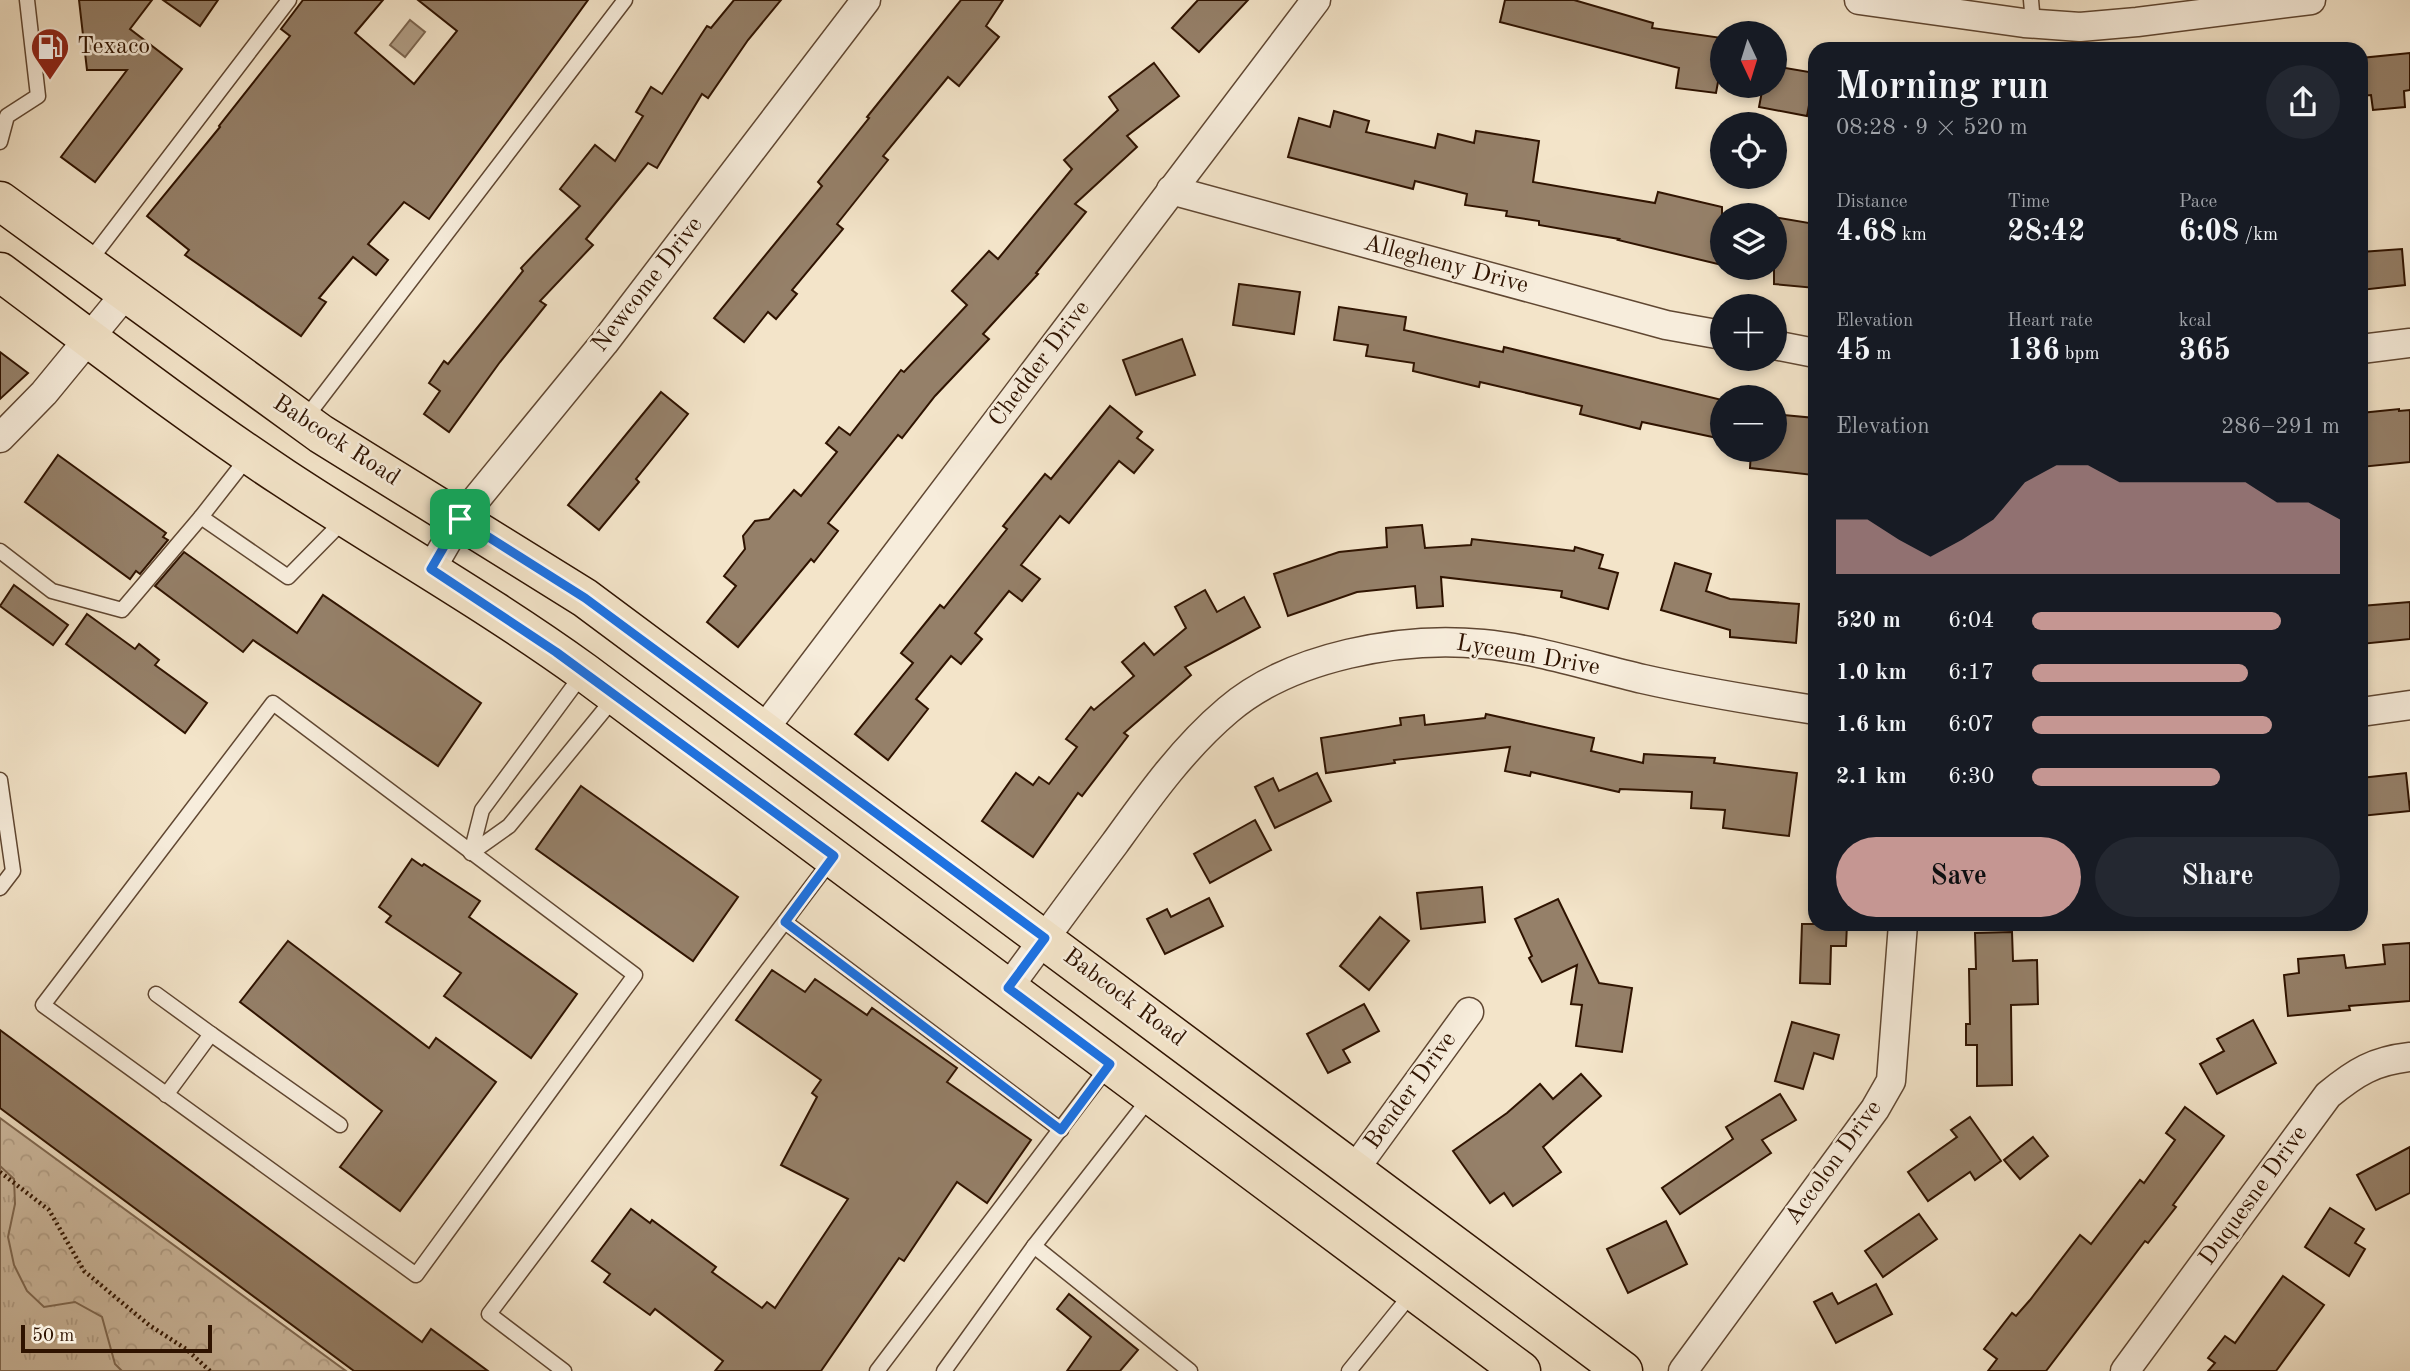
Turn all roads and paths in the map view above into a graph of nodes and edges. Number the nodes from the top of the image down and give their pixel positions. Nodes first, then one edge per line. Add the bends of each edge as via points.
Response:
1 (27, 0) edge
2 (289, 0) edge
3 (625, 0) edge
4 (866, 0) edge
5 (1315, 0) edge
6 (1858, 0) edge
7 (2311, 0) edge
8 (2032, 12) edge
9 (4, 113) edge
10 (0, 142) edge
11 (1171, 190) junction
12 (0, 201) edge
13 (88, 264) junction
14 (0, 272) edge
15 (127, 292) junction
16 (1710, 333) edge
17 (90, 340) junction
18 (2410, 343) edge
19 (1787, 348) edge
20 (2368, 348) edge
21 (1808, 352) edge
22 (303, 421) junction
23 (0, 438) edge
24 (250, 455) junction
25 (201, 517) junction
26 (346, 518) junction
27 (460, 519) junction
28 (0, 551) edge
29 (431, 569) junction
30 (584, 672) junction
31 (616, 695) junction
32 (2410, 705) edge
33 (1808, 708) edge
34 (2368, 711) edge
35 (764, 729) junction
36 (0, 780) edge
37 (471, 853) junction
38 (834, 856) junction
39 (0, 888) edge
40 (785, 922) junction
41 (1902, 931) edge
42 (1045, 938) junction
43 (1008, 988) junction
44 (156, 994) dead end
45 (1469, 1012) dead end
46 (211, 1034) junction
47 (2410, 1057) edge
48 (1110, 1064) junction
49 (166, 1095) junction
50 (1152, 1095) junction
51 (340, 1125) dead end
52 (1061, 1130) junction
53 (1354, 1170) junction
54 (0, 1172) edge
55 (1034, 1246) junction
56 (1414, 1291) junction
57 (210, 1371) edge
58 (564, 1371) edge
59 (877, 1371) edge
60 (944, 1371) edge
61 (1190, 1371) edge
62 (1349, 1371) edge
63 (1521, 1371) edge
64 (1623, 1371) edge
65 (1683, 1371) edge
66 (2125, 1371) edge

1 - 9 lane via 38,96
2 - 13 lane
3 - 22 lane
4 - 27 street, Newcome Drive via 604,343
5 - 11 street, Chedder Drive
6 - 8 street
7 - 8 street via 2080,27
9 - 10 lane
11 - 16 street, Allegheny Drive via 1666,325
11 - 35 street, Chedder Drive
12 - 13 main road, Babcock Road
13 - 15 main road, Babcock Road
14 - 17 main road
15 - 17 street
15 - 22 main road, Babcock Road
17 - 23 street
17 - 24 main road
18 - 20 street
19 - 21 street
22 - 27 main road, Babcock Road
24 - 25 lane
24 - 26 main road
25 - 26 lane via 288,577
25 - 28 lane via 122,610 52,592
26 - 29 main road
27 - 29 street, Newcome Drive
27 - 35 main road, Babcock Road via 585,598
29 - 30 main road
30 - 31 main road
30 - 37 lane via 482,810
31 - 37 lane via 509,826
31 - 38 main road
32 - 34 street
33 - 42 street, Lyceum Drive via 1684,688 1485,644 1405,643 1328,660 1255,692 1197,739 1160,781
35 - 42 main road, Babcock Road
36 - 39 lane via 13,872
37 - 49 lane via 273,703 43,1005
37 - 49 lane via 635,975 416,1275
38 - 40 lane
38 - 43 main road
40 - 52 lane
40 - 58 lane via 489,1314
41 - 65 street, Accolon Drive via 1891,1081
42 - 43 street, Lyceum Drive
42 - 53 main road, Babcock Road
43 - 48 main road
44 - 46 lane
45 - 53 street, Bender Drive
46 - 49 lane
46 - 51 lane
47 - 66 street, Duquesne Drive via 2383,1060 2349,1077 2328,1095
48 - 50 main road
48 - 52 lane
50 - 55 lane
50 - 56 main road
52 - 59 lane
53 - 64 main road, Babcock Road
54 - 57 path via 49,1210 84,1271
55 - 60 lane
55 - 61 lane
56 - 62 lane
56 - 63 main road

